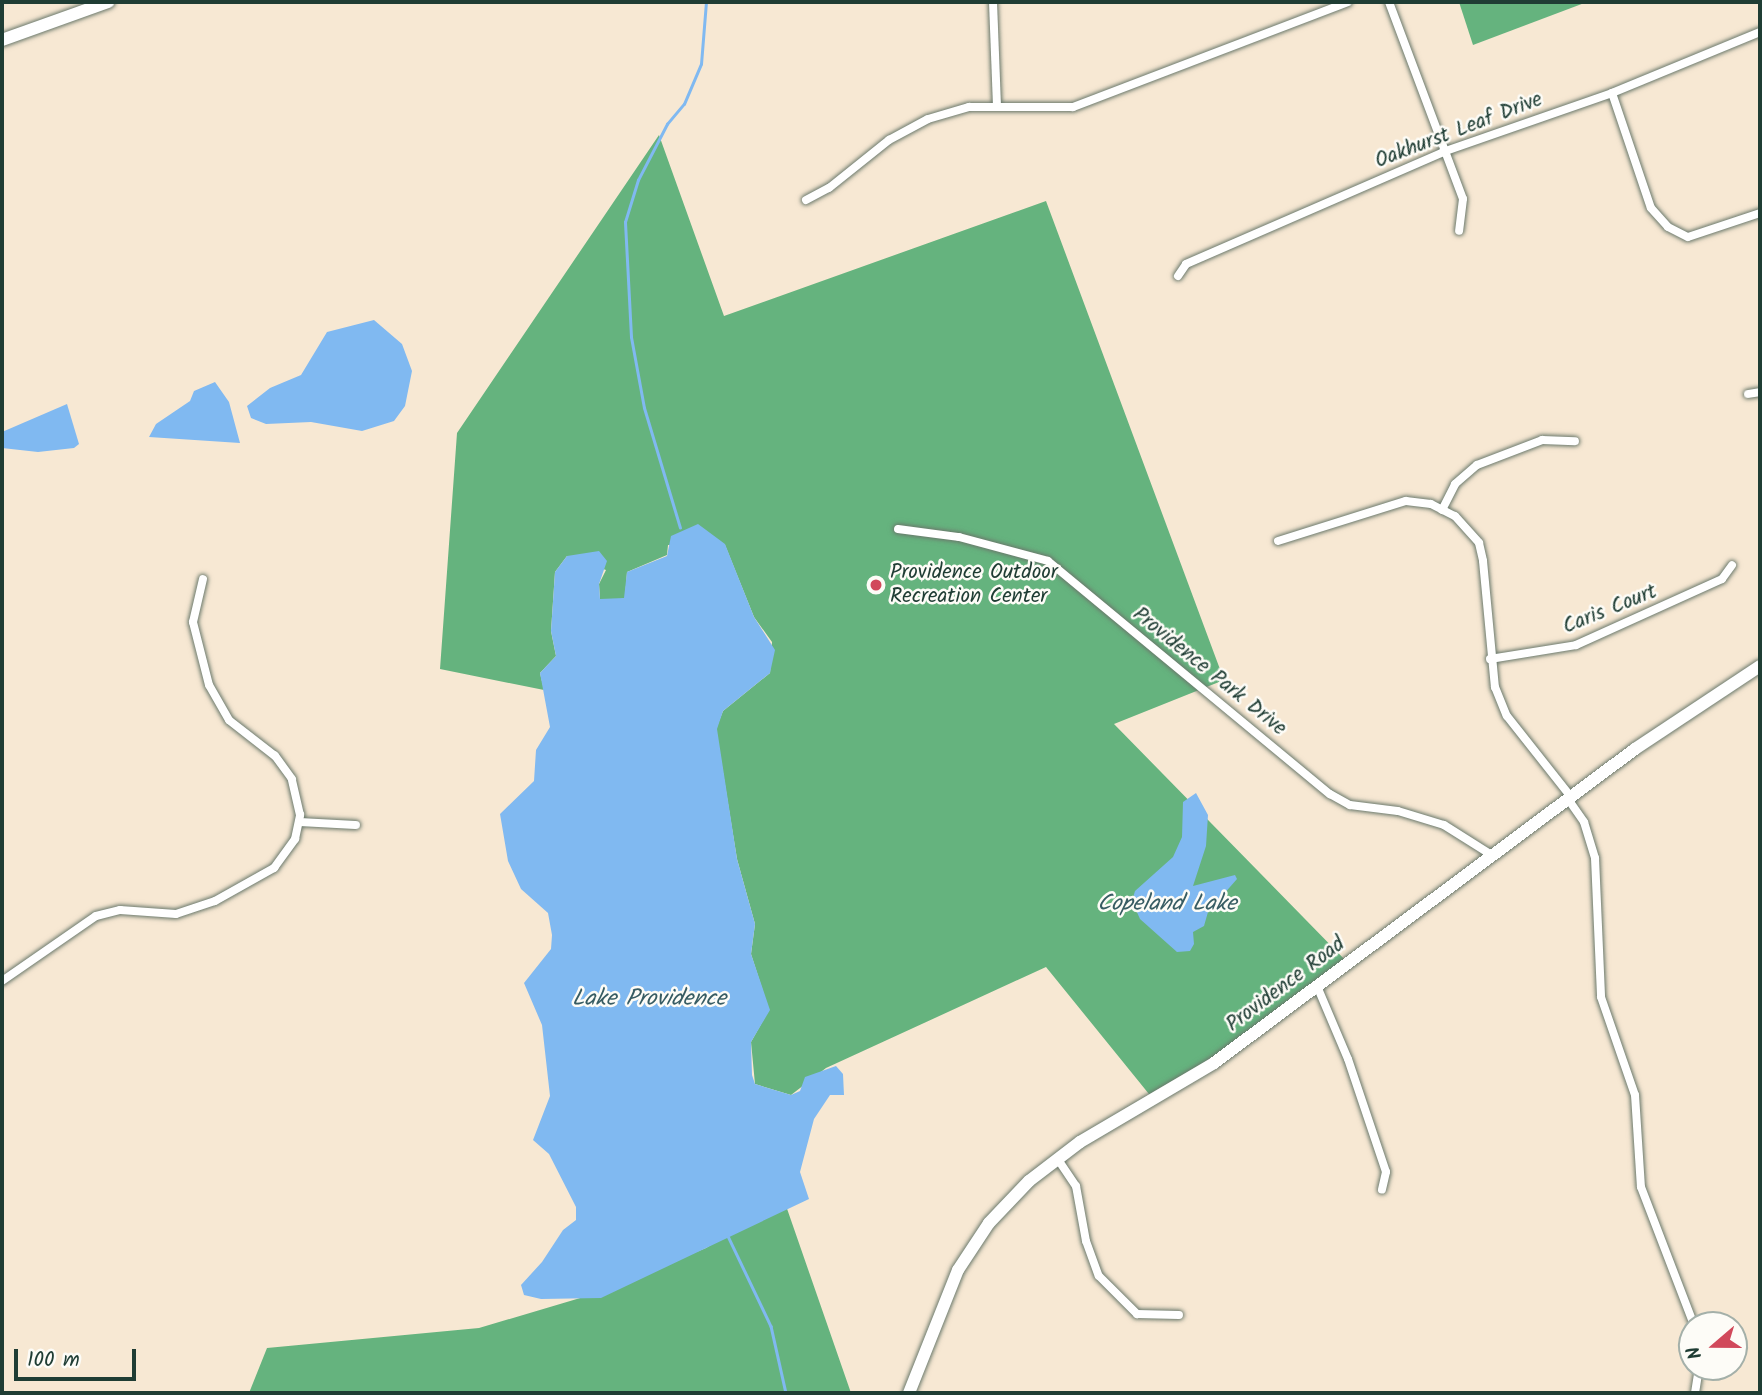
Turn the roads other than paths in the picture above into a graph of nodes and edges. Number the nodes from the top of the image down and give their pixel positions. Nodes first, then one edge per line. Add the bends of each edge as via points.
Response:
1 (108, 2) edge
2 (993, 2) edge
3 (1348, 2) edge
4 (1389, 2) edge
5 (1760, 32) edge
6 (2, 40) edge
7 (1612, 93) junction
8 (997, 105) junction
9 (1443, 152) junction
10 (806, 200) dead end
11 (1760, 214) edge
12 (1459, 232) dead end
13 (1178, 276) dead end
14 (1760, 392) edge
15 (1748, 394) dead end
16 (1575, 441) dead end
17 (1442, 510) junction
18 (898, 529) dead end
19 (1278, 541) dead end
20 (1732, 565) dead end
21 (203, 579) dead end
22 (1490, 659) junction
23 (1760, 666) edge
24 (1569, 798) junction
25 (299, 822) junction
26 (356, 825) dead end
27 (1493, 856) junction
28 (2, 981) edge
29 (1317, 986) junction
30 (1057, 1158) junction
31 (1382, 1190) dead end
32 (1689, 1311) edge
33 (1179, 1315) dead end
34 (909, 1393) edge

1 - 6 street
2 - 8 street
3 - 8 street via 1073,107
4 - 9 street
5 - 7 street, Oakhurst Leaf Drive
7 - 9 street, Oakhurst Leaf Drive
7 - 11 street via 1651,208 1668,227 1688,237
8 - 10 street via 928,119 890,140 829,188
9 - 12 street via 1463,199
9 - 13 street, Oakhurst Leaf Drive via 1186,264
14 - 15 street
16 - 17 street via 1542,439 1478,464 1455,484
17 - 19 street via 1431,504 1393,503
17 - 22 street via 1455,516 1479,543
18 - 27 street, Providence Park Drive via 959,537 1048,561 1330,794 1350,805 1398,811 1444,825
20 - 22 street, Caris Court via 1723,579 1576,645
21 - 25 street via 192,622 209,685 229,720 286,769 296,791
22 - 24 street via 1507,716
23 - 24 street, Providence Road
24 - 27 street, Providence Road
24 - 32 street via 1584,822 1595,858 1601,997 1635,1095 1641,1187
25 - 26 street
25 - 28 street via 290,850 274,868 215,901 176,914 120,910 96,916
27 - 29 street, Providence Road
29 - 30 street, Providence Road via 1214,1063
29 - 31 street via 1348,1059 1386,1172
30 - 33 street via 1076,1186 1086,1241 1105,1283 1137,1314
30 - 34 street, Providence Road via 1008,1201 971,1248 948,1291

